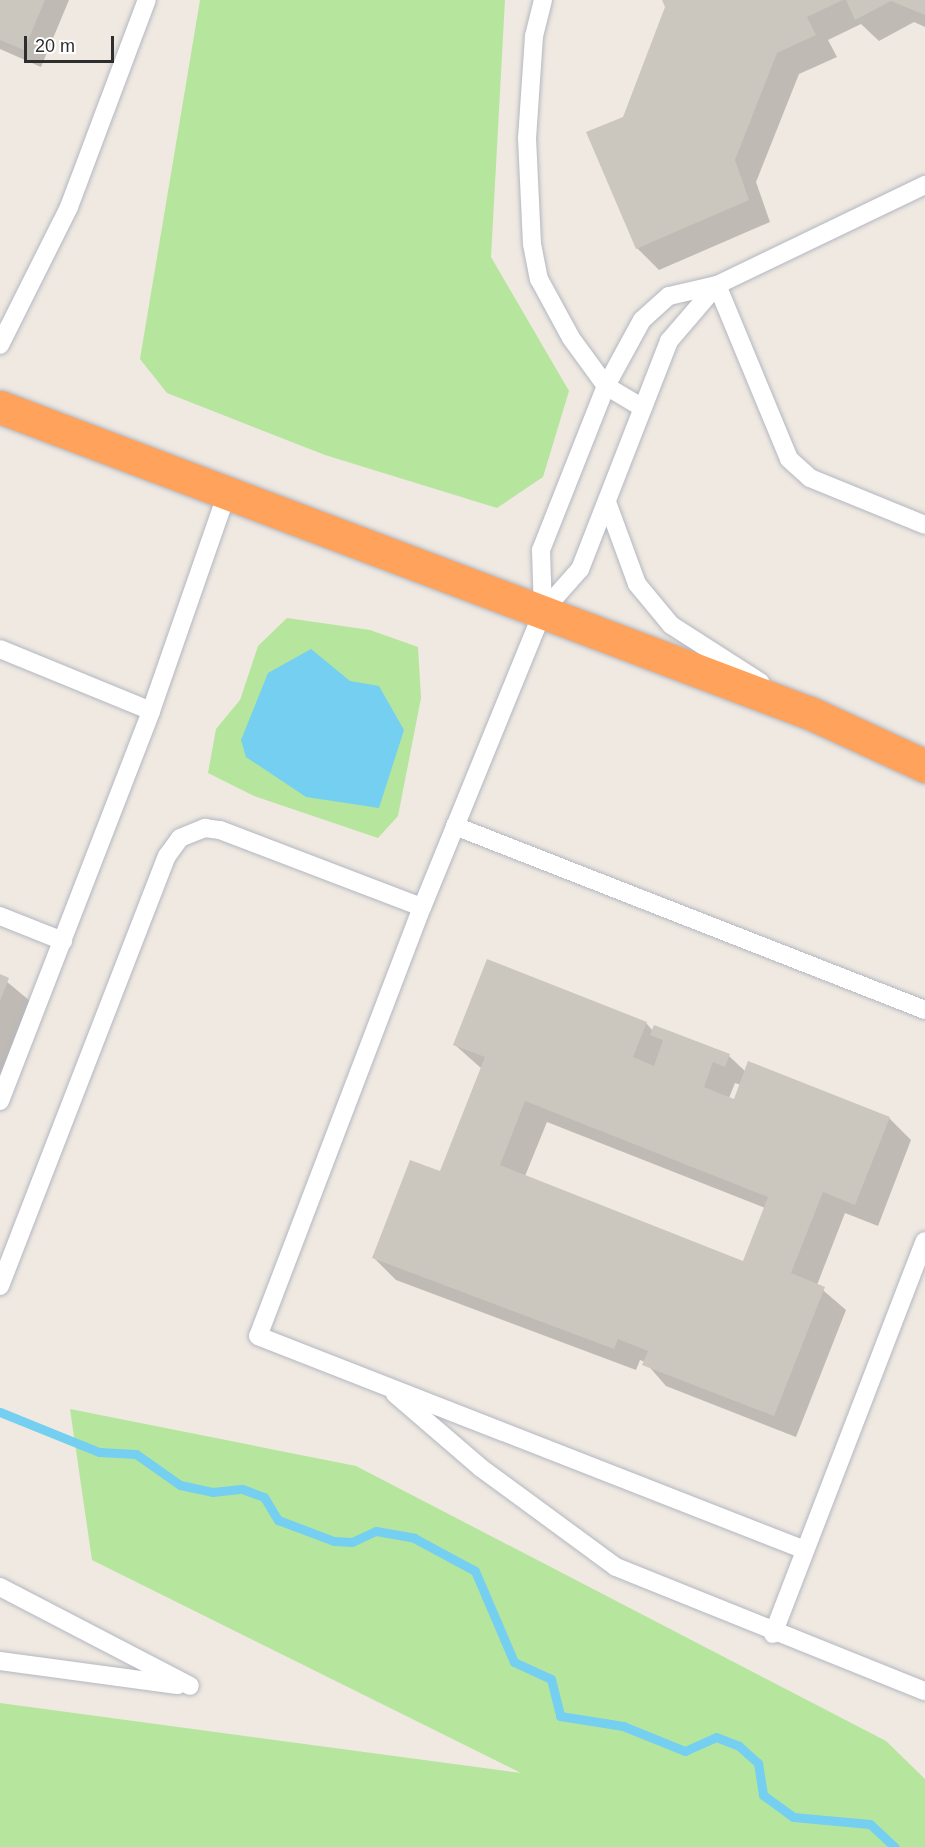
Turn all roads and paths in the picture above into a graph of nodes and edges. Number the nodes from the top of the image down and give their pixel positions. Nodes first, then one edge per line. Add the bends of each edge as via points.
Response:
1 (147, 0) edge
2 (543, 0) edge
3 (925, 185) edge
4 (717, 285) junction
5 (0, 345) edge
6 (606, 386) junction
7 (0, 407) edge
8 (643, 408) junction
9 (227, 493) junction
10 (607, 502) junction
11 (925, 525) edge
12 (543, 611) junction
13 (0, 650) edge
14 (151, 711) junction
15 (810, 713) junction
16 (925, 766) edge
17 (455, 826) junction
18 (422, 907) junction
19 (0, 916) edge
20 (63, 941) junction
21 (925, 1010) edge
22 (0, 1101) edge
23 (925, 1241) edge
24 (0, 1286) edge
25 (384, 1386) junction
26 (805, 1550) junction
27 (0, 1587) edge
28 (773, 1634) junction
29 (0, 1661) edge
30 (925, 1691) edge

1 - 5 lane via 69,207
2 - 6 lane via 534,36 528,138 532,244 539,279 570,338
3 - 4 lane
4 - 6 lane via 669,296 642,320
4 - 8 lane via 669,341
4 - 11 lane via 789,459 810,478
6 - 8 lane
6 - 12 lane via 541,550
7 - 9 highway
8 - 10 lane
9 - 12 highway
9 - 14 lane
10 - 12 lane via 580,569
10 - 15 lane via 638,584 671,626
12 - 15 highway
12 - 17 lane
13 - 14 lane
14 - 20 lane
15 - 16 highway
17 - 18 lane
17 - 21 lane
18 - 24 lane via 220,830 205,828 180,838 168,856
18 - 25 lane via 258,1336
19 - 20 lane
20 - 22 lane
23 - 26 lane
25 - 26 lane
25 - 28 lane via 481,1467 616,1567
26 - 28 lane
27 - 29 lane via 190,1686
28 - 30 lane

